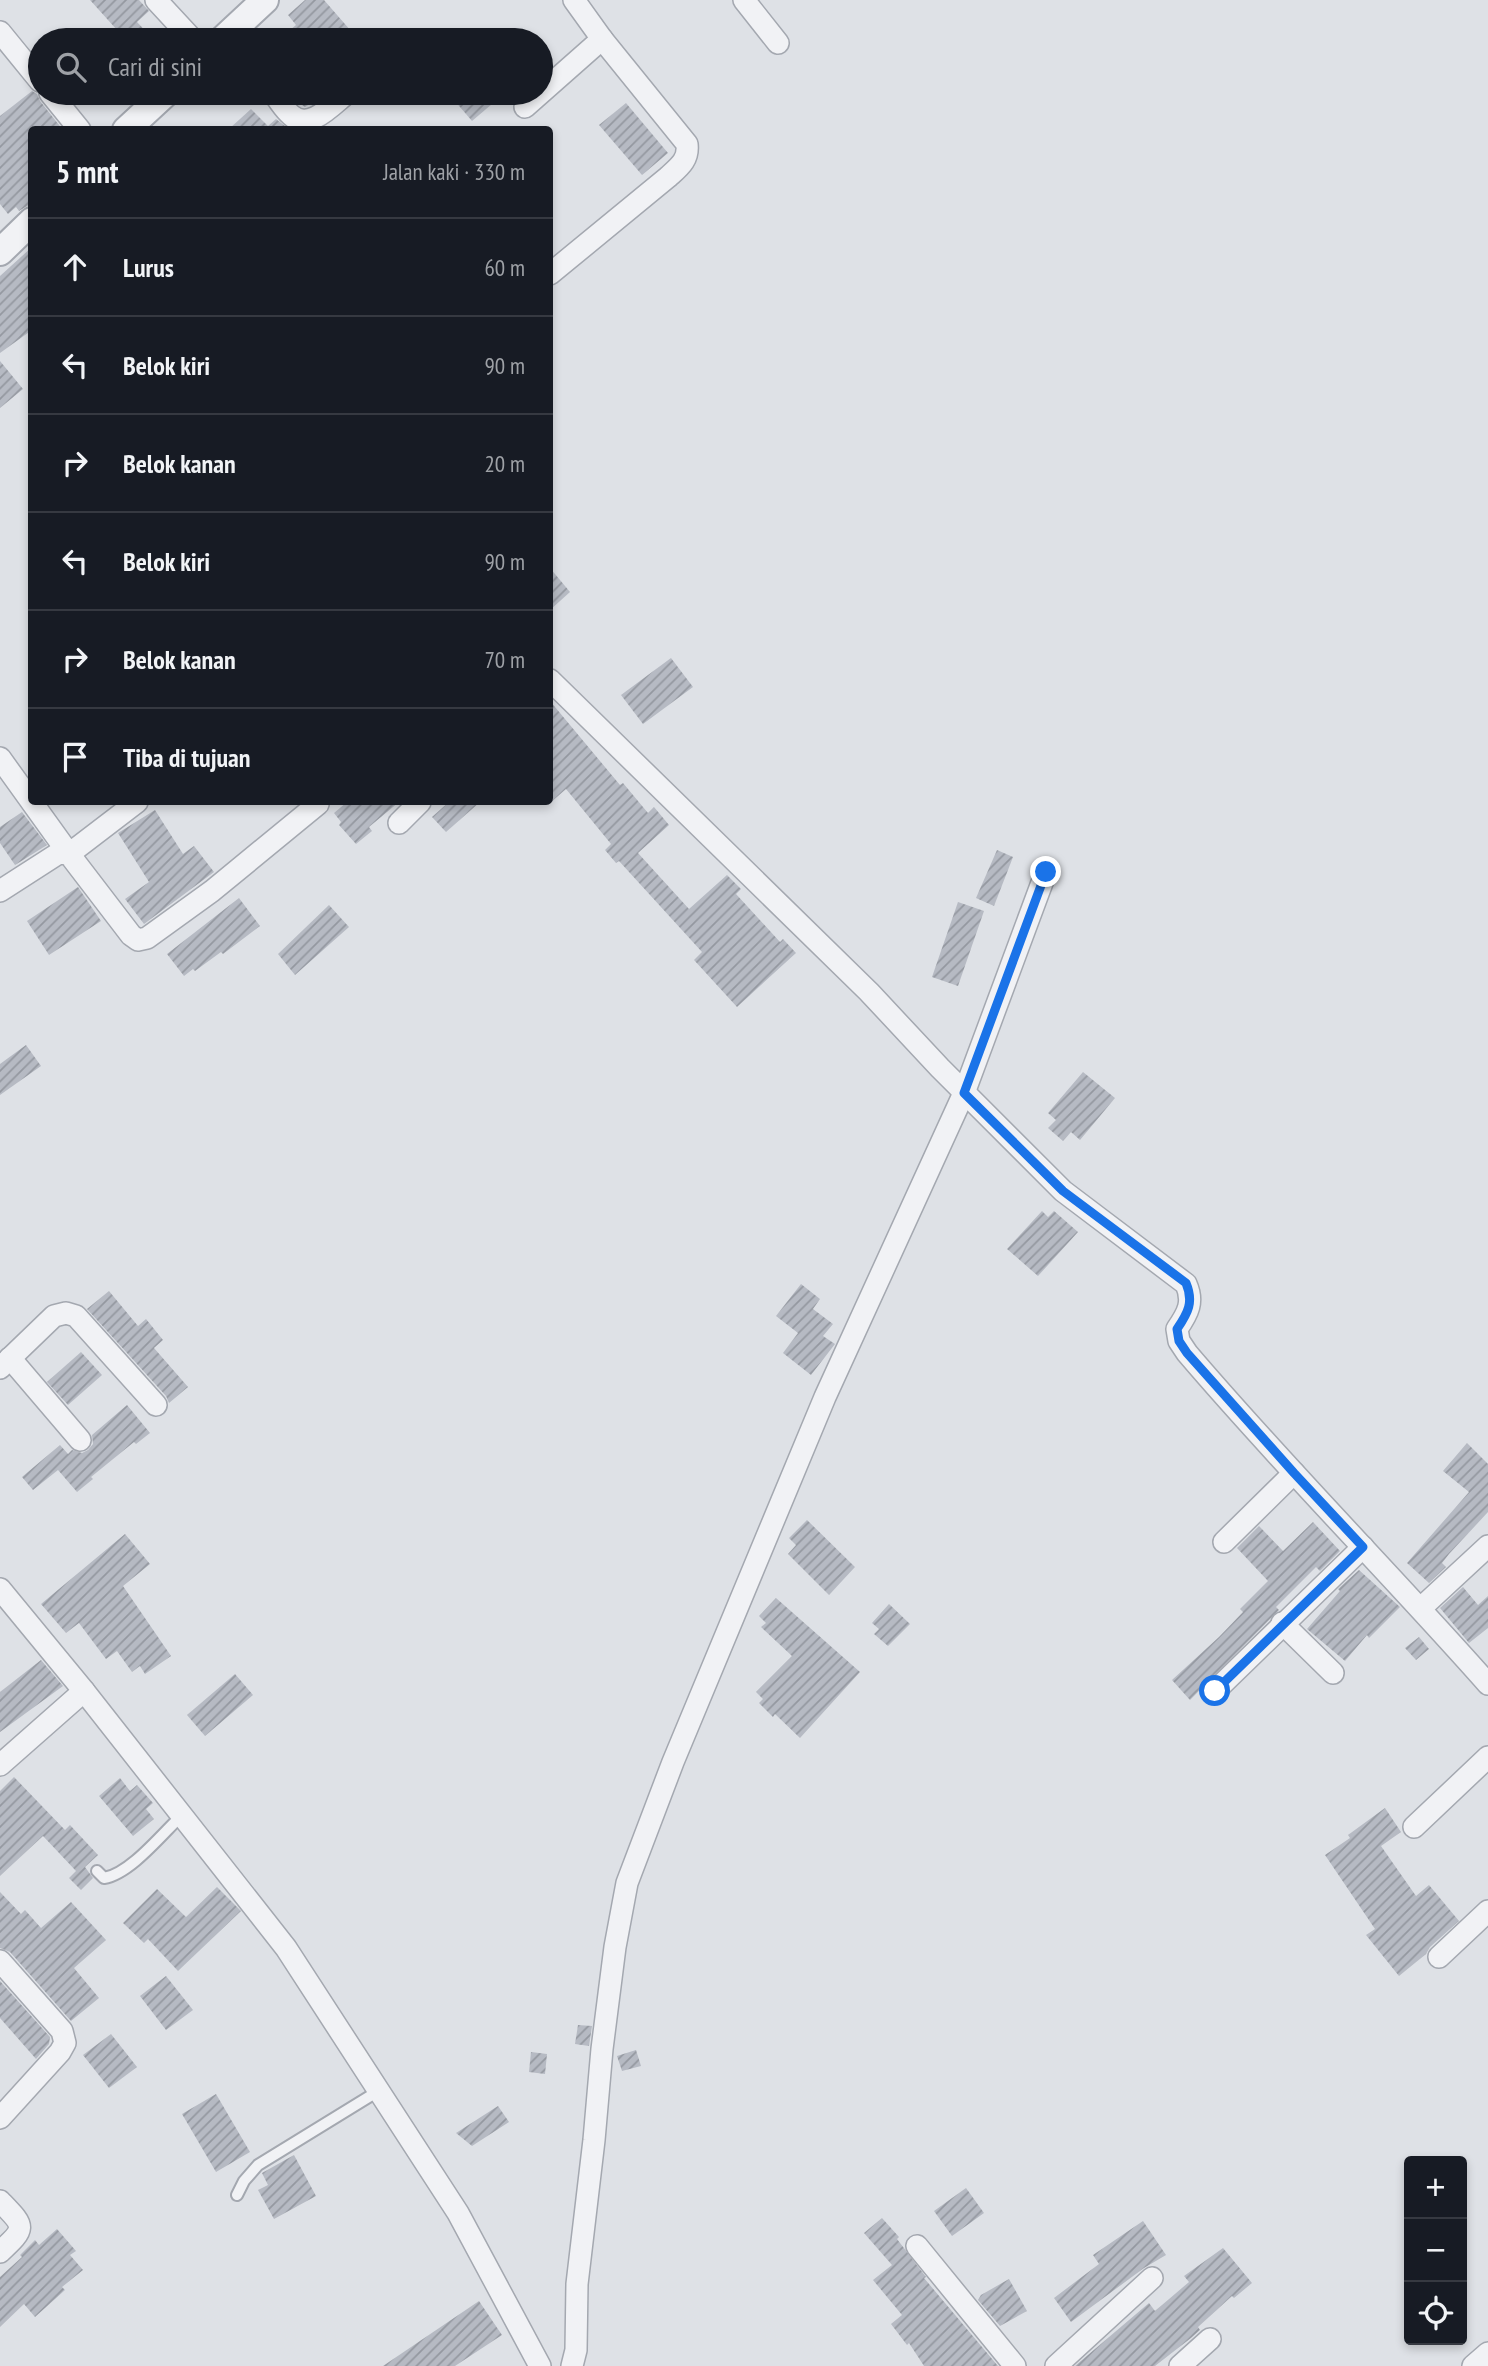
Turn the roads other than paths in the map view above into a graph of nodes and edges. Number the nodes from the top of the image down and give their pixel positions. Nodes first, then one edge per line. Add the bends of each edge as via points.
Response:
1 (156, 0) edge
2 (265, 0) edge
3 (574, 0) edge
4 (744, 0) edge
5 (182, 28) edge
6 (238, 28) edge
7 (0, 32) edge
8 (602, 39) junction
9 (778, 43) dead end
10 (28, 66) edge
11 (553, 82) edge
12 (59, 105) edge
13 (153, 105) edge
14 (283, 105) edge
15 (332, 105) edge
16 (527, 105) edge
17 (525, 107) dead end
18 (76, 126) edge
19 (130, 126) edge
20 (28, 225) edge
21 (0, 252) edge
22 (553, 272) edge
23 (553, 683) edge
24 (0, 758) edge
25 (28, 797) edge
26 (34, 805) edge
27 (133, 805) edge
28 (317, 805) edge
29 (417, 805) edge
30 (399, 823) dead end
31 (69, 854) junction
32 (1046, 872) dead end
33 (0, 891) edge
34 (964, 1093) junction
35 (5, 1363) edge
36 (156, 1405) dead end
37 (80, 1440) dead end
38 (1294, 1473) junction
39 (1224, 1542) dead end
40 (1488, 1546) edge
41 (1363, 1547) junction
42 (0, 1589) edge
43 (1421, 1608) junction
44 (1282, 1623) junction
45 (1333, 1673) dead end
46 (1488, 1684) edge
47 (84, 1690) junction
48 (1215, 1691) dead end
49 (1488, 1757) edge
50 (0, 1765) edge
51 (182, 1815) junction
52 (1414, 1827) dead end
53 (97, 1871) dead end
54 (1488, 1911) edge
55 (1439, 1957) dead end
56 (0, 1961) edge
57 (380, 2090) junction
58 (0, 2118) edge
59 (237, 2195) dead end
60 (0, 2202) edge
61 (917, 2246) dead end
62 (0, 2252) edge
63 (1152, 2277) dead end
64 (1210, 2339) dead end
65 (1488, 2353) edge
66 (540, 2366) edge
67 (572, 2366) edge
68 (1015, 2366) edge
69 (1056, 2366) edge
70 (1180, 2366) edge
71 (1473, 2366) edge

1 - 5 street
2 - 6 street
3 - 8 street
4 - 9 street
7 - 10 street
8 - 11 street
8 - 22 street via 687,144 688,152 668,177
12 - 18 street
13 - 19 street
14 - 15 street via 301,121 311,121
16 - 17 street
20 - 21 street
23 - 34 street via 869,992
24 - 25 street
26 - 31 street
27 - 31 street
28 - 31 street via 212,891 138,940
29 - 30 street
31 - 33 street via 59,853
32 - 34 street
34 - 38 street via 1063,1191 1186,1283 1191,1296 1177,1329 1179,1341
34 - 67 street via 825,1397 627,1883 602,2049
35 - 36 street via 54,1316 66,1313 76,1316
35 - 37 street
38 - 39 street
38 - 41 street
40 - 43 street
41 - 43 street
41 - 44 street
42 - 47 street
43 - 46 street
44 - 45 street
44 - 48 street
47 - 50 street
47 - 51 street
49 - 52 street
51 - 53 lane via 115,1877 104,1878
51 - 57 street via 286,1948
54 - 55 street
56 - 58 street via 62,2031 65,2043
57 - 59 lane via 258,2165
57 - 66 street via 458,2213
60 - 62 street via 20,2225 18,2235
61 - 68 street
63 - 69 street
64 - 70 street
65 - 71 street

